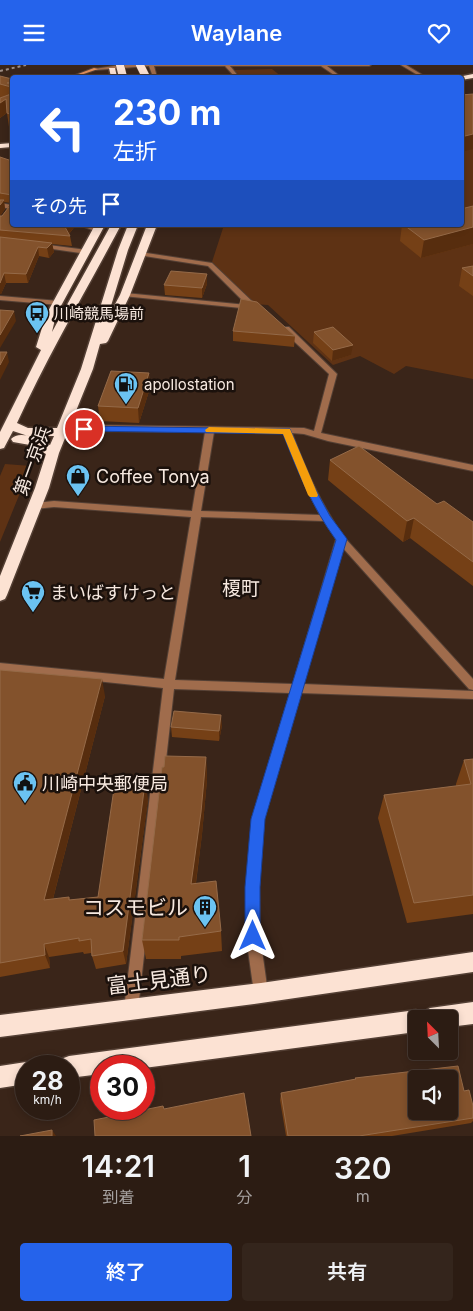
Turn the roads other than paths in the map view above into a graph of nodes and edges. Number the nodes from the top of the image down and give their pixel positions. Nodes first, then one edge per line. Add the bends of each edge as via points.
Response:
1 (151, 65) edge
2 (174, 65) edge
3 (226, 65) edge
4 (273, 65) edge
5 (322, 65) edge
6 (369, 65) edge
7 (404, 65) edge
8 (96, 69) junction
9 (78, 75) edge
10 (103, 75) edge
11 (235, 75) edge
12 (335, 75) edge
13 (421, 75) edge
14 (10, 211) edge
15 (6, 216) edge
16 (99, 227) edge
17 (115, 227) edge
18 (132, 227) edge
19 (151, 227) edge
20 (36, 246) edge
21 (87, 252) junction
22 (140, 254) junction
23 (125, 295) junction
24 (0, 298) edge
25 (59, 303) junction
26 (280, 323) edge
27 (37, 366) junction
28 (88, 369) junction
29 (10, 424) junction
30 (210, 430) junction
31 (62, 431) junction
32 (287, 431) junction
33 (317, 434) junction
34 (1, 441) edge
35 (53, 453) junction
36 (473, 468) edge
37 (35, 506) junction
38 (196, 514) junction
39 (325, 518) junction
40 (342, 539) junction
41 (19, 548) junction
42 (0, 563) edge
43 (0, 595) edge
44 (0, 667) edge
45 (169, 683) junction
46 (473, 686) edge
47 (298, 687) junction
48 (473, 695) edge
49 (473, 962) edge
50 (261, 993) junction
51 (131, 1009) junction
52 (473, 1013) edge
53 (458, 1015) edge
54 (408, 1022) edge
55 (0, 1026) edge
56 (80, 1066) edge
57 (15, 1075) edge
58 (0, 1077) edge

1 - 2 street
1 - 8 street
2 - 3 street
3 - 4 street
3 - 11 street
4 - 5 street
5 - 6 street
5 - 12 street
7 - 13 street
8 - 9 street
8 - 10 street
14 - 15 street
16 - 21 highway
17 - 27 highway, 第一京浜
18 - 28 highway, 第一京浜
19 - 22 highway
20 - 21 street
21 - 25 highway
22 - 23 highway
22 - 23 street via 210,264 257,308
23 - 28 highway
24 - 25 street
25 - 27 highway via 52,315
26 - 33 street via 334,374
27 - 29 highway, 第一京浜
28 - 31 highway, 第一京浜
29 - 31 highway via 25,432
29 - 34 highway, 第一京浜
30 - 31 street
30 - 32 street
30 - 38 street
31 - 35 highway, 第一京浜
32 - 33 street
32 - 39 street
33 - 36 street
34 - 35 highway via 33,441
35 - 37 highway, 第一京浜
37 - 38 street via 54,504
37 - 41 highway, 第一京浜
38 - 39 street
38 - 45 street
39 - 40 street
40 - 46 street
40 - 47 street
41 - 42 highway
41 - 43 highway, 第一京浜
44 - 45 street
45 - 47 street
45 - 51 street
47 - 48 street
47 - 50 street via 258,819 253,936
49 - 50 highway, 富士見通り
50 - 51 highway, 富士見通り
51 - 55 highway, 富士見通り
52 - 53 highway
54 - 56 highway
57 - 58 highway

